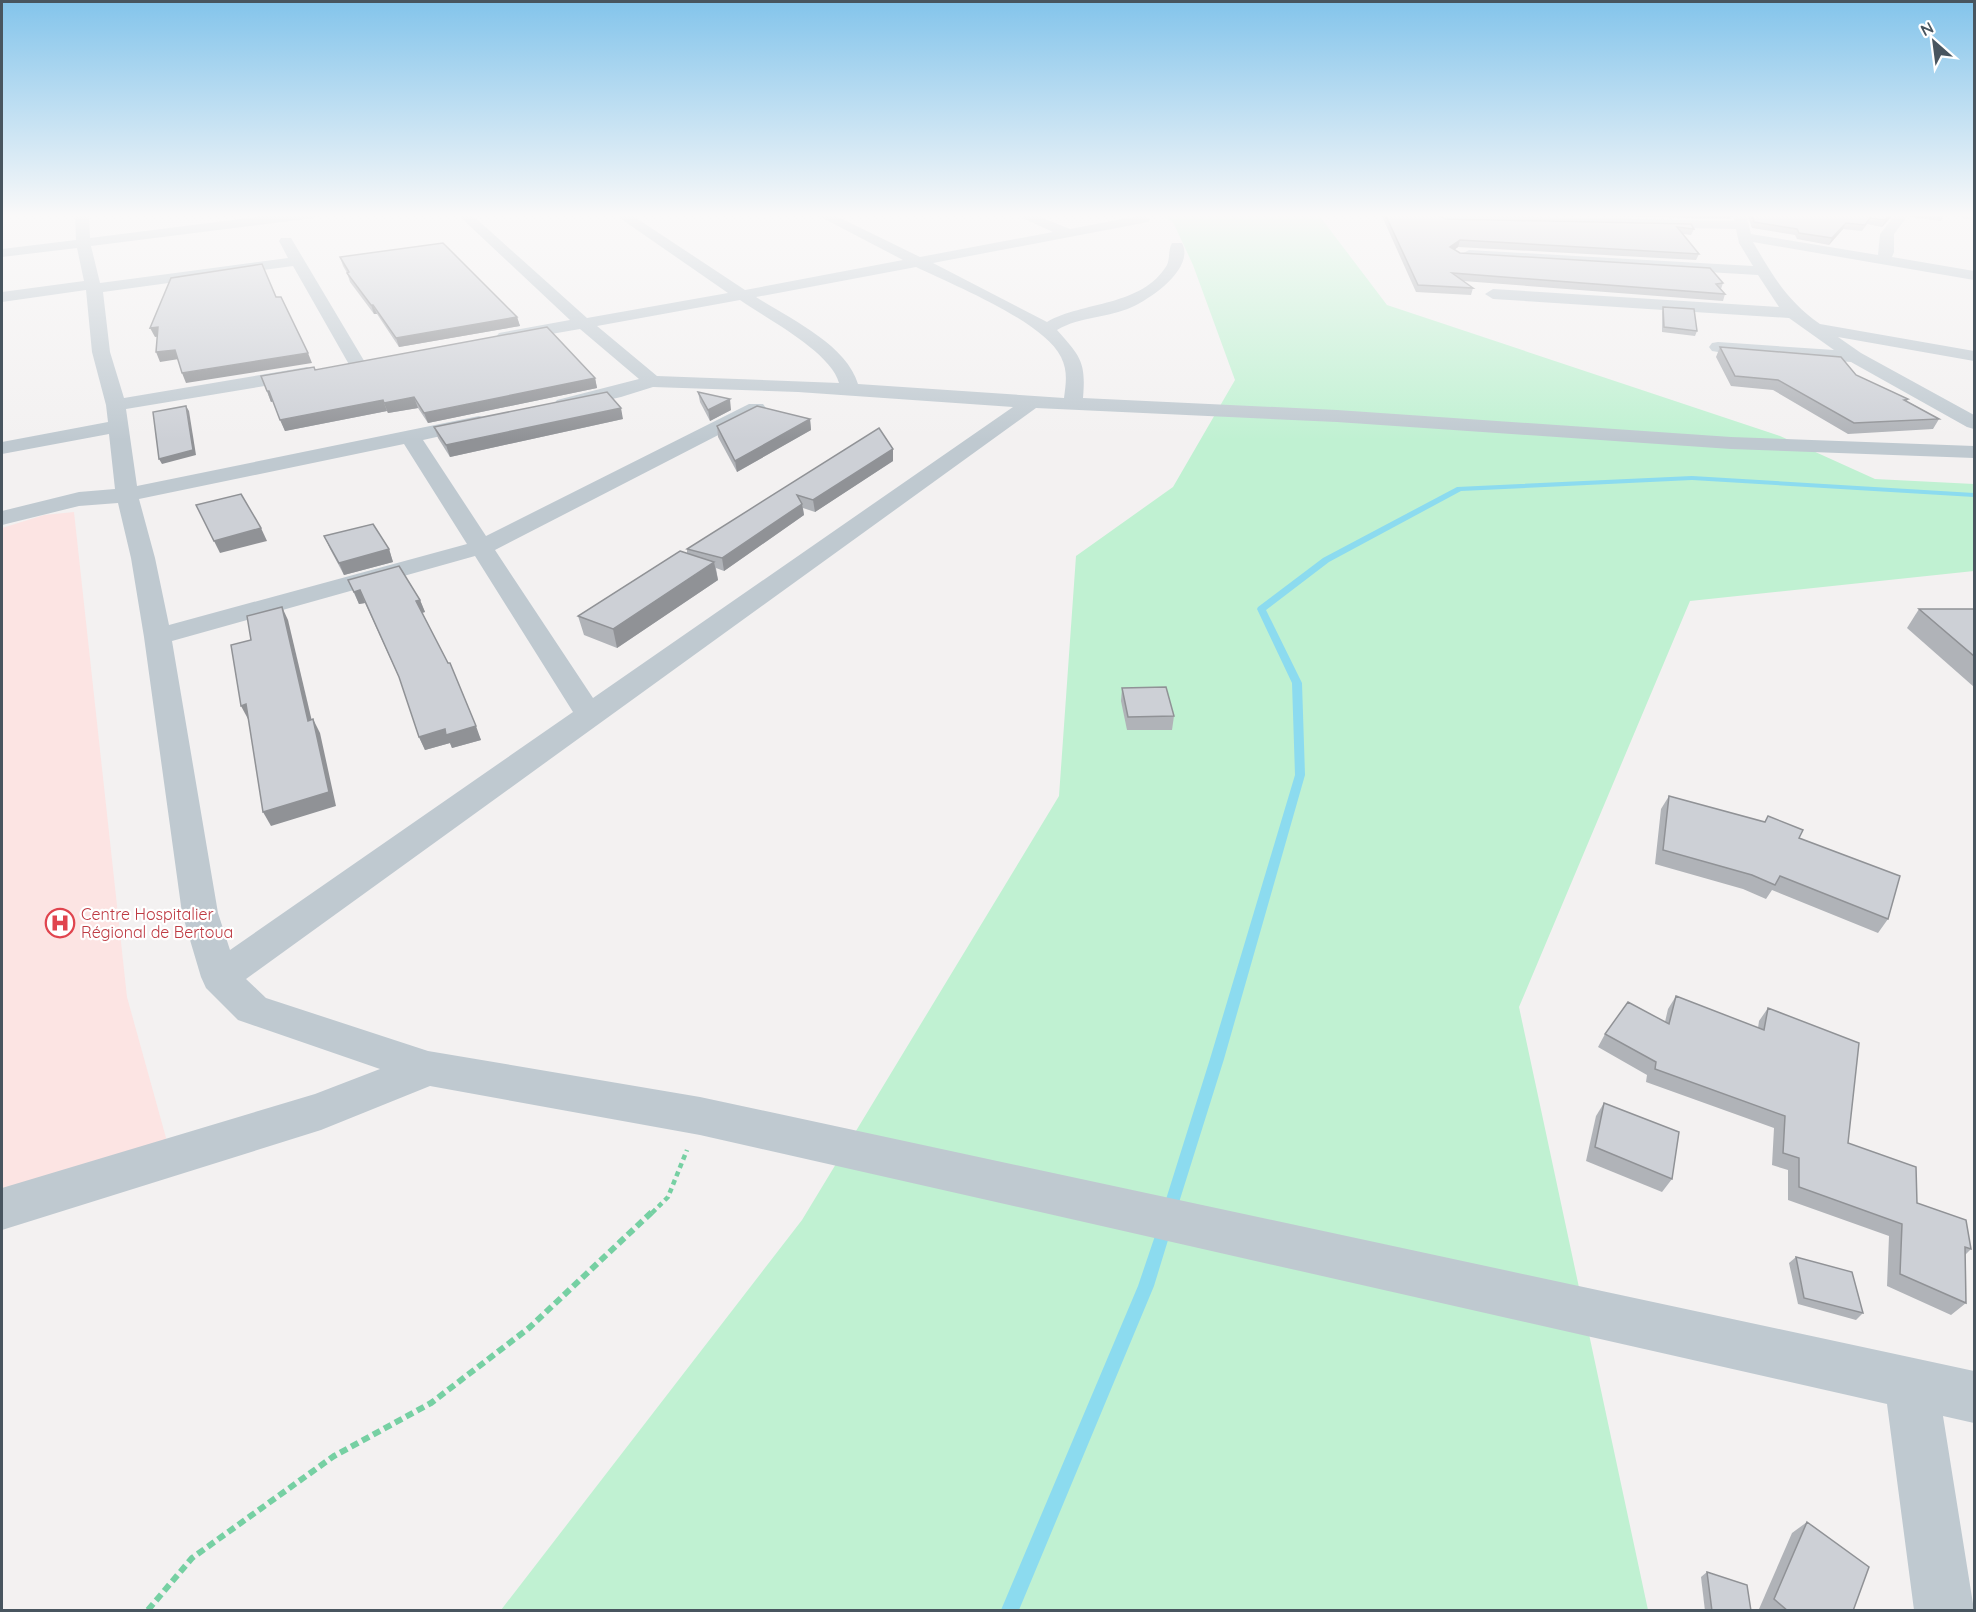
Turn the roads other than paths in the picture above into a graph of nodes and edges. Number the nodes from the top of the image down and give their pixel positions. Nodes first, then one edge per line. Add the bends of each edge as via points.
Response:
1 (66, 289) edge
2 (93, 289) edge
3 (314, 289) edge
4 (546, 289) edge
5 (734, 289) edge
6 (774, 289) edge
7 (973, 289) edge
8 (1150, 289) edge
9 (1774, 289) edge
10 (1493, 294) dead end
11 (743, 295) junction
12 (2, 297) edge
13 (1793, 313) junction
14 (582, 322) junction
15 (1898, 325) dead end
16 (1811, 327) junction
17 (1047, 329) junction
18 (1971, 333) dead end
19 (492, 339) edge
20 (1885, 340) junction
21 (1718, 347) edge
22 (1967, 354) edge
23 (1855, 357) junction
24 (380, 360) edge
25 (357, 364) junction
26 (652, 381) junction
27 (798, 386) junction
28 (850, 390) junction
29 (1032, 402) junction
30 (1073, 403) junction
31 (546, 408) edge
32 (117, 416) junction
33 (500, 417) edge
34 (1974, 423) edge
35 (410, 436) junction
36 (2, 448) edge
37 (1974, 452) edge
38 (127, 495) junction
39 (2, 518) edge
40 (482, 547) junction
41 (158, 637) junction
42 (591, 716) junction
43 (220, 976) junction
44 (428, 1068) junction
45 (2, 1209) edge
46 (1911, 1383) junction
47 (1974, 1397) edge
48 (1944, 1611) edge

1 - 12 street
2 - 32 street via 101,352
3 - 25 street
4 - 14 street
5 - 11 street
6 - 11 street
7 - 17 street
8 - 17 street via 1126,304 1066,318
9 - 13 street
10 - 13 street
11 - 14 street
11 - 28 street via 827,351 845,372
13 - 16 street
14 - 19 street
14 - 26 street
15 - 20 street
16 - 20 street
16 - 23 street
17 - 30 street via 1070,354 1076,373
18 - 22 street
20 - 22 street
21 - 23 street
23 - 34 street
24 - 25 street
25 - 32 street
26 - 27 street
26 - 31 street
27 - 28 street
27 - 40 street
28 - 29 street
29 - 30 street
29 - 42 street
30 - 37 street via 1731,443
32 - 36 street
32 - 38 street
33 - 35 street
35 - 38 street
35 - 40 street
38 - 39 street via 79,499
38 - 41 street
40 - 41 street
40 - 42 street
41 - 43 street via 200,913
42 - 43 street
43 - 44 street via 252,1009
44 - 45 street via 321,1111
44 - 46 street via 700,1116
46 - 47 street
46 - 48 street

